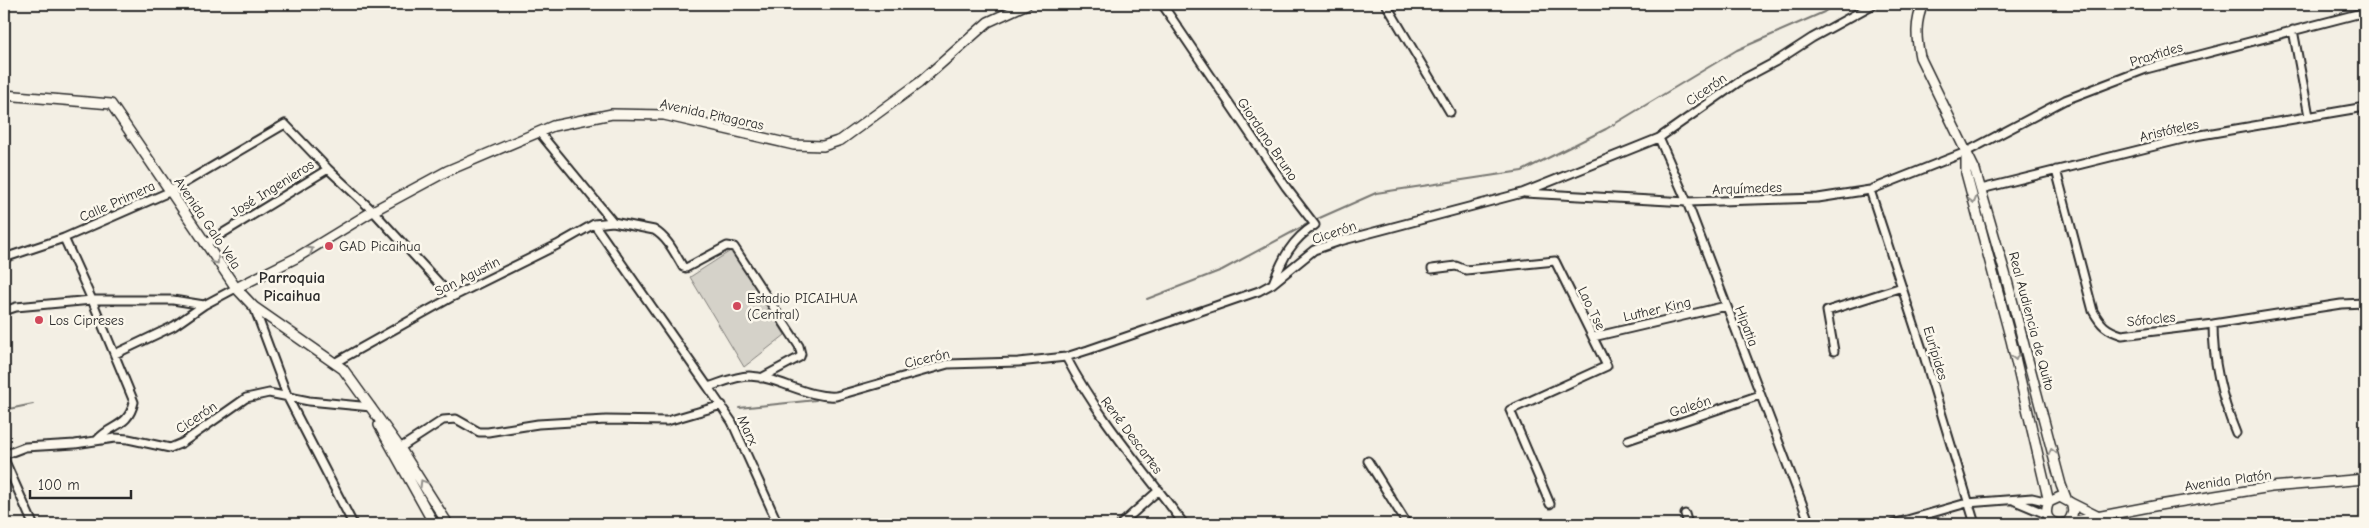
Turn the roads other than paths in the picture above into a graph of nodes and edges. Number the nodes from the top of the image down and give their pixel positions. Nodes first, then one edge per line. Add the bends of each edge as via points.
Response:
1 (1026, 4) edge
2 (1162, 4) edge
3 (1386, 4) edge
4 (1874, 4) edge
5 (1923, 4) edge
6 (2365, 12) edge
7 (2293, 30) junction
8 (4, 95) edge
9 (2365, 107) edge
10 (1450, 112) dead end
11 (2309, 116) junction
12 (539, 132) junction
13 (1659, 138) junction
14 (1966, 152) junction
15 (328, 169) junction
16 (2056, 170) junction
17 (1981, 189) junction
18 (1870, 190) junction
19 (169, 192) junction
20 (1522, 193) junction
21 (1687, 202) junction
22 (373, 211) junction
23 (614, 222) junction
24 (594, 224) junction
25 (64, 238) junction
26 (205, 244) junction
27 (4, 258) edge
28 (1432, 269) dead end
29 (1272, 284) junction
30 (1902, 287) junction
31 (236, 288) junction
32 (452, 297) junction
33 (92, 300) junction
34 (2365, 303) edge
35 (204, 305) junction
36 (1726, 306) junction
37 (254, 308) junction
38 (4, 311) edge
39 (2213, 324) junction
40 (1592, 337) junction
41 (1834, 351) dead end
42 (115, 354) junction
43 (1066, 357) junction
44 (336, 362) junction
45 (761, 378) junction
46 (708, 387) junction
47 (1760, 395) junction
48 (288, 398) junction
49 (722, 405) junction
50 (371, 407) junction
51 (377, 415) junction
52 (2236, 433) dead end
53 (97, 440) junction
54 (1628, 440) dead end
55 (400, 448) junction
56 (4, 455) edge
57 (4, 459) edge
58 (1368, 460) dead end
59 (2365, 479) edge
60 (1159, 490) junction
61 (2012, 500) junction
62 (2069, 501) junction
63 (2049, 502) junction
64 (1967, 503) junction
65 (1550, 504) dead end
66 (1685, 514) dead end
67 (2046, 514) junction
68 (2097, 516) junction
69 (33, 524) edge
70 (353, 524) edge
71 (434, 524) edge
72 (448, 524) edge
73 (778, 524) edge
74 (1121, 524) edge
75 (1184, 524) edge
76 (1407, 524) edge
77 (1688, 524) edge
78 (1810, 524) edge
79 (1893, 524) edge
80 (1975, 524) edge
81 (2055, 524) edge
82 (2064, 524) edge

1 - 12 main road, Avenida Pitagoras via 988,22 919,83 841,140 823,146 794,145 664,115 612,114
2 - 29 street, Giordano Bruno via 1314,224 1289,248
3 - 10 street
4 - 13 street, Cicerón via 1742,79
5 - 14 main road, Real Audiencia de Quito via 1916,37 1920,57
6 - 7 street, Praxtides
7 - 11 street
7 - 14 street, Praxtides via 2146,69 2065,100
8 - 19 main road, Avenida Galo Vela via 111,104
9 - 11 street, Aristóteles
11 - 16 street, Aristóteles via 2195,136
12 - 22 main road, Avenida Pitagoras via 447,171
12 - 23 street
13 - 20 street, Cicerón
13 - 21 street, Hipatia
14 - 17 main road, Real Audiencia de Quito
14 - 18 street, Arquímedes
14 -> 63 main road, Real Audiencia de Quito via 1966,173 2011,340
15 - 19 street, Calle Primera via 285,124
15 - 22 street, José Ingenieros
15 - 26 street, José Ingenieros
16 - 17 street, Aristóteles
16 - 39 street, Sófocles via 2093,311 2108,331 2122,335
62 -> 17 main road, Real Audiencia de Quito via 2061,485
18 - 21 street, Arquímedes via 1818,198
18 - 30 street, Eurípides
19 - 25 street, Calle Primera
19 - 26 main road, Avenida Galo Vela
20 - 21 street, Arquímedes
20 - 29 street, Cicerón via 1314,250
21 - 36 street, Hipatia
31 -> 22 main road, Avenida Pitagoras via 296,258
22 - 32 street, José Ingenieros
23 - 24 street, San Agustin
23 - 45 street via 660,233 683,267 689,269 728,246 734,247 799,346 801,354
24 - 32 street, San Agustin
24 - 46 street, Marx
25 - 27 street, Calle Primera
25 - 33 street
26 -> 31 main road, Avenida Galo Vela
28 - 40 street, Lao Tse via 1456,266 1466,270 1555,261
29 - 43 street, Cicerón via 1243,298
30 - 41 street via 1827,311
30 - 64 street, Eurípides
31 - 35 street
31 - 37 main road, Avenida Galo Vela
32 - 44 street, San Agustin
33 - 35 street via 173,300
33 - 38 street
33 - 42 street
34 - 39 street, Sófocles
35 - 42 street via 174,326
36 - 40 street, Luther King
36 - 47 street, Hipatia
37 - 44 main road, Avenida Galo Vela
37 - 48 street
39 - 52 street via 2217,379
40 - 65 street, Lao Tse via 1607,366 1510,410
42 - 53 street via 134,402 132,414
43 - 45 street, Cicerón via 948,364 836,396 820,395
43 - 60 street, René Descartes via 1083,390
44 - 50 main road, Avenida Galo Vela
45 - 46 street, Cicerón via 748,376
46 - 49 street, Marx
47 - 54 street, Galeón
47 - 78 street, Hipatia
48 - 50 street, Cicerón
48 - 53 street, Cicerón via 269,393 246,398 170,448 128,438
48 - 70 street
49 - 55 street via 667,421 547,423 488,432 479,432 456,419 443,420
49 - 73 street, Marx
50 - 51 main road, Avenida Galo Vela
51 - 55 main road, Avenida Galo Vela
51 - 71 main road, Avenida Galo Vela via 379,426
53 - 56 street, Cicerón via 24,447
72 -> 55 main road, Avenida Galo Vela
57 - 69 street
58 - 76 street
59 - 68 main road, Avenida Platón via 2271,487
60 - 74 street
60 - 75 street, René Descartes
61 - 63 street via 2032,498
61 - 64 street
61 - 67 street
62 - 63 main road via 2060,497
62 - 68 main road
62 - 82 main road via 2072,516
63 - 67 main road
64 - 79 street
64 - 80 street, Eurípides
66 - 77 street
67 - 81 main road
68 - 82 main road, Avenida Platón
81 - 82 main road

